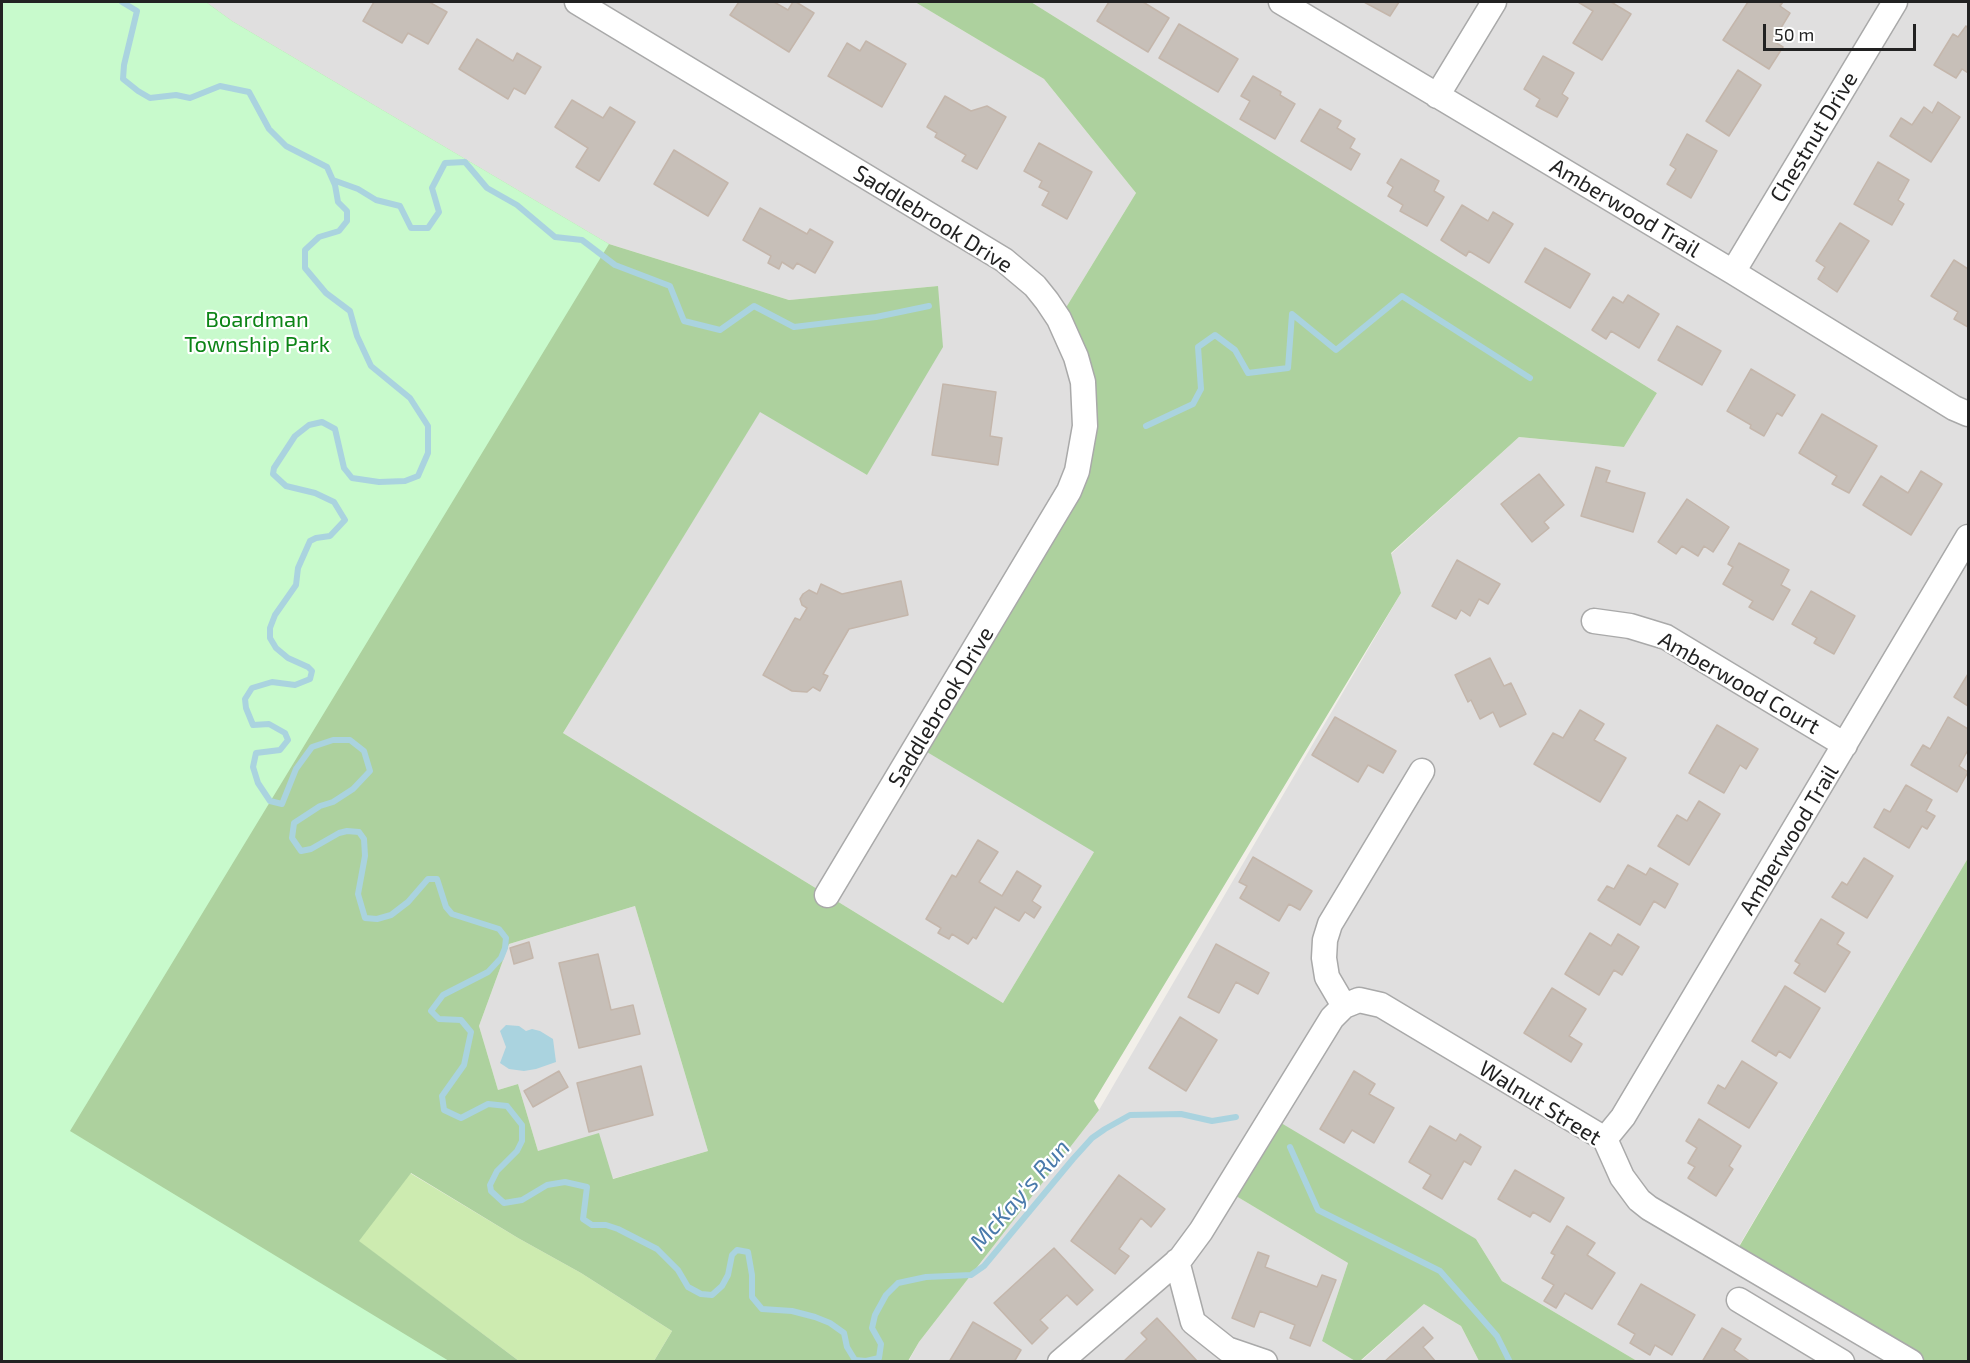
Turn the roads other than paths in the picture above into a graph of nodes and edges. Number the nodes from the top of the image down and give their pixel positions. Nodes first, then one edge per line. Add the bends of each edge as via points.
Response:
1 (577, 2) edge
2 (1281, 2) edge
3 (1494, 2) edge
4 (1895, 2) edge
5 (1437, 96) junction
6 (1733, 272) junction
7 (1968, 414) edge
8 (1968, 537) edge
9 (1594, 621) dead end
10 (1845, 745) junction
11 (1422, 771) dead end
12 (827, 895) dead end
13 (1344, 1006) junction
14 (1605, 1139) junction
15 (1177, 1261) junction
16 (1739, 1300) dead end
17 (1902, 1359) edge
18 (1060, 1362) edge
19 (1264, 1362) edge
20 (1842, 1362) edge

1 - 12 street, Saddlebrook Drive via 1004,260 1047,301 1059,319 1083,382 1086,426 1069,491
2 - 5 street, Amberwood Trail
3 - 5 street
4 - 6 street, Chestnut Drive
5 - 6 street, Amberwood Trail
6 - 7 street, Amberwood Trail
8 - 10 street, Amberwood Trail
9 - 10 street, Amberwood Court via 1666,637
10 - 14 street, Amberwood Trail via 1623,1117
11 - 13 street via 1330,924 1325,940 1327,977
13 - 14 street, Walnut Street via 1359,1000 1381,1005
13 - 15 street via 1332,1018 1201,1231
14 - 17 street, Walnut Street via 1622,1177 1649,1208
15 - 18 street
15 - 19 street via 1193,1322 1227,1349
16 - 20 street

